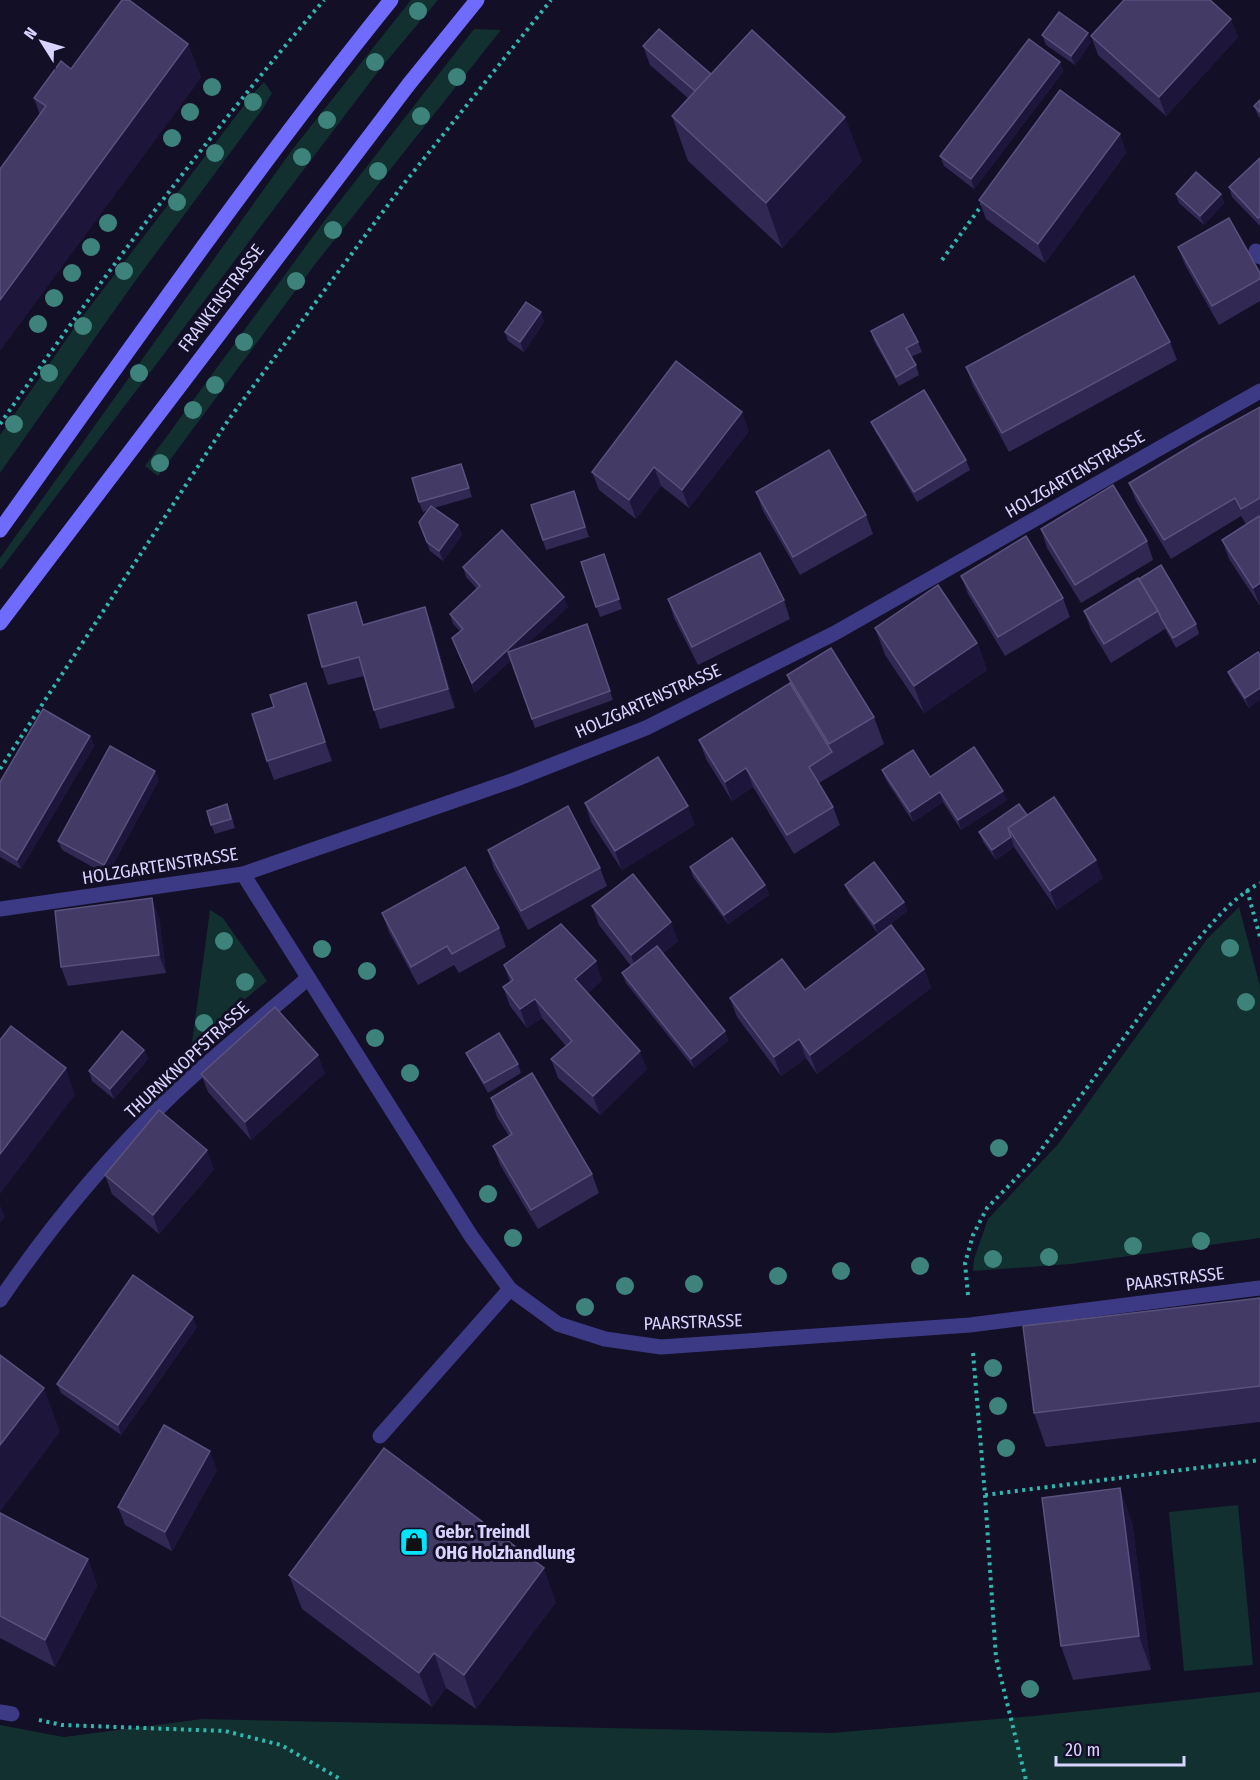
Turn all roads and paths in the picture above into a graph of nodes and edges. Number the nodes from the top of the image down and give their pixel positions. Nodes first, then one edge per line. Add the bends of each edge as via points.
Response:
1 (324, 0) edge
2 (391, 0) edge
3 (477, 0) edge
4 (551, 0) edge
5 (988, 196) edge
6 (942, 260) dead end
7 (1260, 391) edge
8 (0, 424) edge
9 (0, 530) edge
10 (0, 623) edge
11 (0, 769) edge
12 (243, 874) junction
13 (1260, 884) edge
14 (1247, 890) junction
15 (0, 909) edge
16 (1260, 937) edge
17 (307, 978) junction
18 (1260, 1288) edge
19 (510, 1289) junction
20 (0, 1300) edge
21 (970, 1325) junction
22 (380, 1436) dead end
23 (1260, 1460) edge
24 (985, 1495) junction
25 (6, 1713) edge
26 (342, 1780) edge
27 (1026, 1780) edge

1 - 8 path via 233,108 79,310
2 - 9 main road via 219,225
3 - 10 main road, FRANKENSTRASSE via 402,93
4 - 11 path via 402,186 229,419
5 - 6 path
7 - 12 street, HOLZGARTENSTRASSE via 835,633 646,728 514,780
12 - 15 street, HOLZGARTENSTRASSE
12 - 17 street
13 - 14 path
14 - 16 path
14 - 21 path via 1188,951 1032,1162 987,1208 965,1263
17 - 19 street, PAARSTRASSE via 471,1236
17 - 20 street, THURNKNOPFSTRASSE via 170,1097 88,1184
18 - 21 street, PAARSTRASSE
19 - 21 street, PAARSTRASSE via 558,1324 605,1340 661,1347
19 - 22 street
21 - 24 path
23 - 24 path
24 - 27 path via 996,1658
25 - 26 path via 62,1725 225,1731 281,1745

